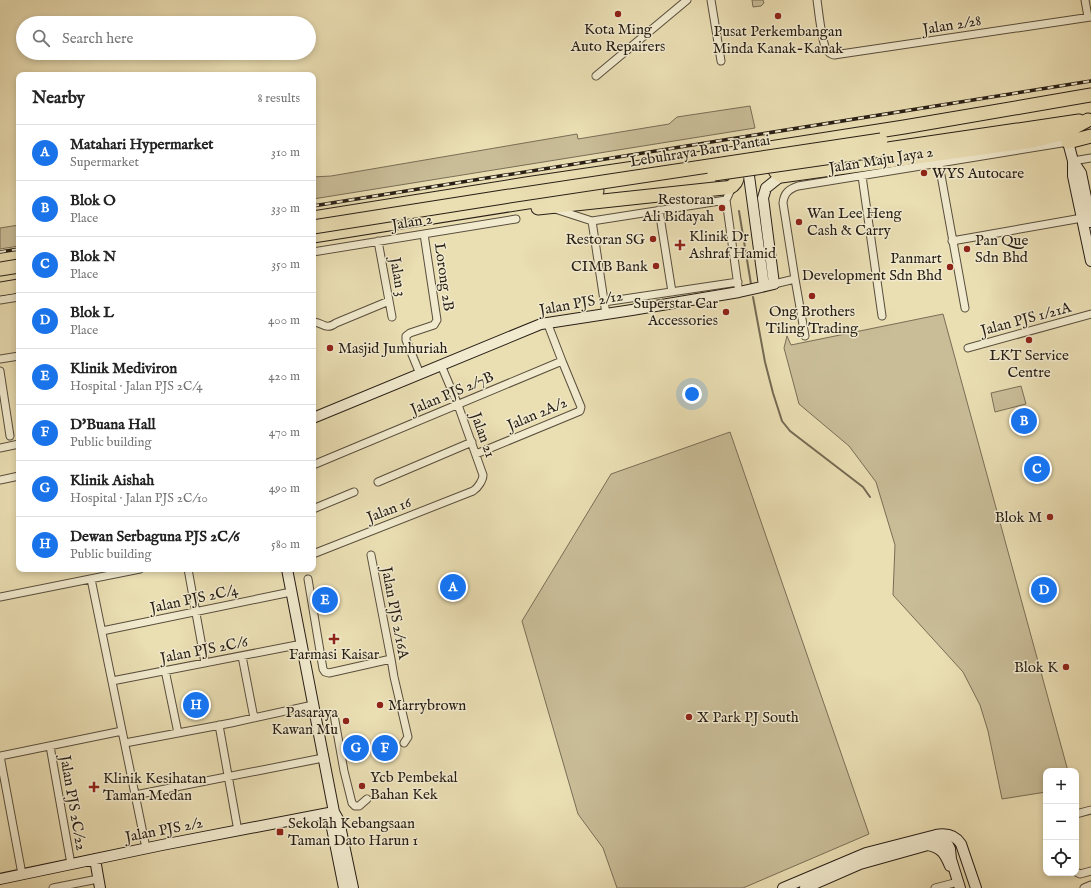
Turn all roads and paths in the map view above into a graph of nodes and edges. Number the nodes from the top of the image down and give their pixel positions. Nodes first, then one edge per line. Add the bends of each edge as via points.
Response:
1 (687, 0) edge
2 (711, 0) edge
3 (817, 0) edge
4 (1085, 0) edge
5 (1089, 17) edge
6 (721, 61) dead end
7 (596, 76) dead end
8 (1091, 95) edge
9 (1091, 104) edge
10 (1089, 119) edge
11 (1091, 136) edge
12 (1068, 142) junction
13 (789, 146) junction
14 (716, 156) junction
15 (1091, 158) edge
16 (1073, 162) junction
17 (939, 164) junction
18 (781, 176) junction
19 (862, 176) junction
20 (734, 185) junction
21 (726, 200) junction
22 (505, 205) junction
23 (549, 207) junction
24 (659, 210) junction
25 (316, 218) edge
26 (516, 219) dead end
27 (1086, 220) edge
28 (592, 221) junction
29 (316, 227) edge
30 (424, 234) junction
31 (316, 236) edge
32 (378, 241) junction
33 (952, 241) junction
34 (316, 251) edge
35 (1091, 260) edge
36 (16, 266) edge
37 (0, 269) edge
38 (16, 274) edge
39 (0, 277) edge
40 (795, 280) junction
41 (769, 285) junction
42 (16, 286) edge
43 (738, 287) junction
44 (0, 289) edge
45 (672, 292) junction
46 (16, 297) edge
47 (0, 300) edge
48 (389, 301) junction
49 (604, 302) junction
50 (964, 308) dead end
51 (606, 314) junction
52 (1091, 314) edge
53 (882, 316) dead end
54 (392, 317) dead end
55 (316, 322) edge
56 (547, 322) junction
57 (805, 336) dead end
58 (968, 348) dead end
59 (16, 356) edge
60 (0, 359) edge
61 (562, 361) junction
62 (441, 365) junction
63 (0, 371) edge
64 (420, 374) junction
65 (458, 405) junction
66 (316, 417) edge
67 (10, 436) dead end
68 (472, 442) junction
69 (16, 445) edge
70 (0, 448) edge
71 (476, 454) junction
72 (316, 464) edge
73 (16, 477) edge
74 (0, 480) edge
75 (378, 482) dead end
76 (475, 490) joint
77 (354, 492) dead end
78 (316, 507) edge
79 (316, 553) edge
80 (371, 555) dead end
81 (122, 572) edge
82 (189, 572) edge
83 (288, 572) edge
84 (91, 579) junction
85 (308, 579) dead end
86 (291, 592) junction
87 (0, 597) edge
88 (196, 612) junction
89 (102, 631) junction
90 (302, 644) junction
91 (242, 656) junction
92 (391, 659) junction
93 (206, 663) junction
94 (165, 670) junction
95 (112, 681) junction
96 (314, 705) junction
97 (334, 715) dead end
98 (254, 718) junction
99 (219, 725) junction
100 (122, 731) junction
101 (178, 733) junction
102 (406, 740) dead end
103 (124, 743) junction
104 (50, 746) junction
105 (0, 756) edge
106 (324, 758) junction
107 (228, 777) junction
108 (135, 795) junction
109 (367, 799) dead end
110 (1091, 810) edge
111 (334, 812) junction
112 (1079, 813) edge
113 (238, 831) junction
114 (950, 841) junction
115 (928, 845) junction
116 (146, 848) junction
117 (94, 859) junction
118 (71, 864) junction
119 (22, 874) junction
120 (0, 879) edge
121 (99, 884) edge
122 (959, 885) edge
123 (1091, 885) edge
124 (804, 886) edge
125 (53, 888) edge
126 (344, 888) edge
127 (353, 888) edge
128 (783, 888) edge
129 (935, 888) edge
130 (976, 888) edge
131 (1084, 888) edge

1 - 7 street
2 - 6 street
3 - 5 street, Jalan 2/28 via 824,42 827,50 836,55
4 - 5 street
8 - 13 highway
9 - 29 highway, Lebuhraya Baru Pantai, bridge via 881,140
10 - 18 highway via 1062,134 1032,141
10 - 22 highway, Lebuhraya Baru Pantai, bridge
11 - 12 highway
12 - 16 street
12 - 17 street, Jalan Maju Jaya 2
13 - 14 highway
13 - 18 highway via 779,152 773,161 774,170
13 - 41 street via 756,158 749,176
14 - 20 highway via 726,158 734,165 737,176
14 - 25 highway
15 - 16 street
16 - 27 street via 1081,173
17 - 19 street, Jalan Maju Jaya 2
17 - 33 street
18 - 41 street via 766,188 762,198
19 - 40 street, Jalan Maju Jaya 2 via 798,186 787,192 783,203
19 - 53 street
20 - 21 street
20 - 23 highway
21 - 24 street
21 - 43 street
22 - 23 highway via 525,208
22 - 31 highway, Lebuhraya Baru Pantai
23 - 28 street
24 - 28 street
24 - 45 street
26 - 30 street, Jalan 2
27 - 33 street
27 - 35 street
28 - 49 street
30 - 32 street, Jalan 2
30 - 64 street, Lorong 2B via 436,320 434,324 406,336
32 - 34 street, Jalan 2
32 - 48 street, Jalan 3
33 - 50 street
36 - 37 highway
38 - 39 highway
40 - 41 street
40 - 57 street, Jalan Maju Jaya 2
41 - 43 street, Jalan PJS 2/12
42 - 44 highway
43 - 45 street
43 - 51 street, Jalan PJS 2/12
45 - 49 street
46 - 47 street
48 - 54 street, Jalan 3
48 - 55 street via 331,326 326,327
49 - 51 street
51 - 56 street, Jalan PJS 2/12
52 - 58 street, Jalan PJS 1/21A
56 - 61 street
56 - 62 street, Jalan PJS 2/12
59 - 60 street
61 - 65 street, Jalan PJS 2/7B
61 - 71 street, Jalan 2A/2 via 580,410
62 - 64 street, Jalan PJS 2/12
62 - 65 street, Jalan 21
63 - 67 street
64 - 66 street, Jalan PJS 2/12
65 - 68 street, Jalan 21
65 - 72 street, Jalan PJS 2/7B
68 - 71 street, Jalan 21
68 - 75 street
69 - 70 street
71 - 76 street, Jalan 21 via 484,476
73 - 74 street
76 - 79 street, Jalan 16
77 - 78 street
80 - 92 street, Jalan PJS 2/16A
81 - 84 street
82 - 88 street
83 - 86 street
84 - 87 street
84 - 89 street
85 - 92 street via 325,672
86 - 88 street, Jalan PJS 2C/4
86 - 90 street
88 - 89 street, Jalan PJS 2C/4
88 - 93 street
89 - 95 street
90 - 91 street, Jalan PJS 2C/6
90 - 96 street
91 - 93 street, Jalan PJS 2C/6
91 - 98 street
92 - 102 street, Jalan PJS 2/16A
93 - 94 street, Jalan PJS 2C/6
94 - 95 street, Jalan PJS 2C/6
94 - 101 street
95 - 100 street
96 - 98 street
96 - 106 street
97 - 109 street via 352,803 359,806
98 - 99 street
99 - 101 street
99 - 107 street
100 - 103 street
100 - 104 street
101 - 103 street
103 - 108 street
104 - 105 street
104 - 118 street, Jalan PJS 2C/22
105 - 119 street
106 - 107 street
106 - 111 street
107 - 108 street
107 - 113 street
108 - 116 street
110 - 112 street
111 - 113 street, Jalan PJS 2/2
111 - 126 street via 331,823
111 - 127 street via 339,821
113 - 116 street, Jalan PJS 2/2
114 - 115 street
114 - 122 street
114 - 124 street via 944,834 936,835 866,853
114 - 130 street via 958,840 961,844
115 - 122 street via 936,846 946,856
115 - 124 street via 860,864
116 - 117 street, Jalan PJS 2/2
117 - 118 street, Jalan PJS 2/2
117 - 121 street
118 - 119 street, Jalan PJS 2/2
119 - 120 street, Jalan PJS 2/2
121 - 125 street
122 - 129 street
123 - 131 street
124 - 128 street

